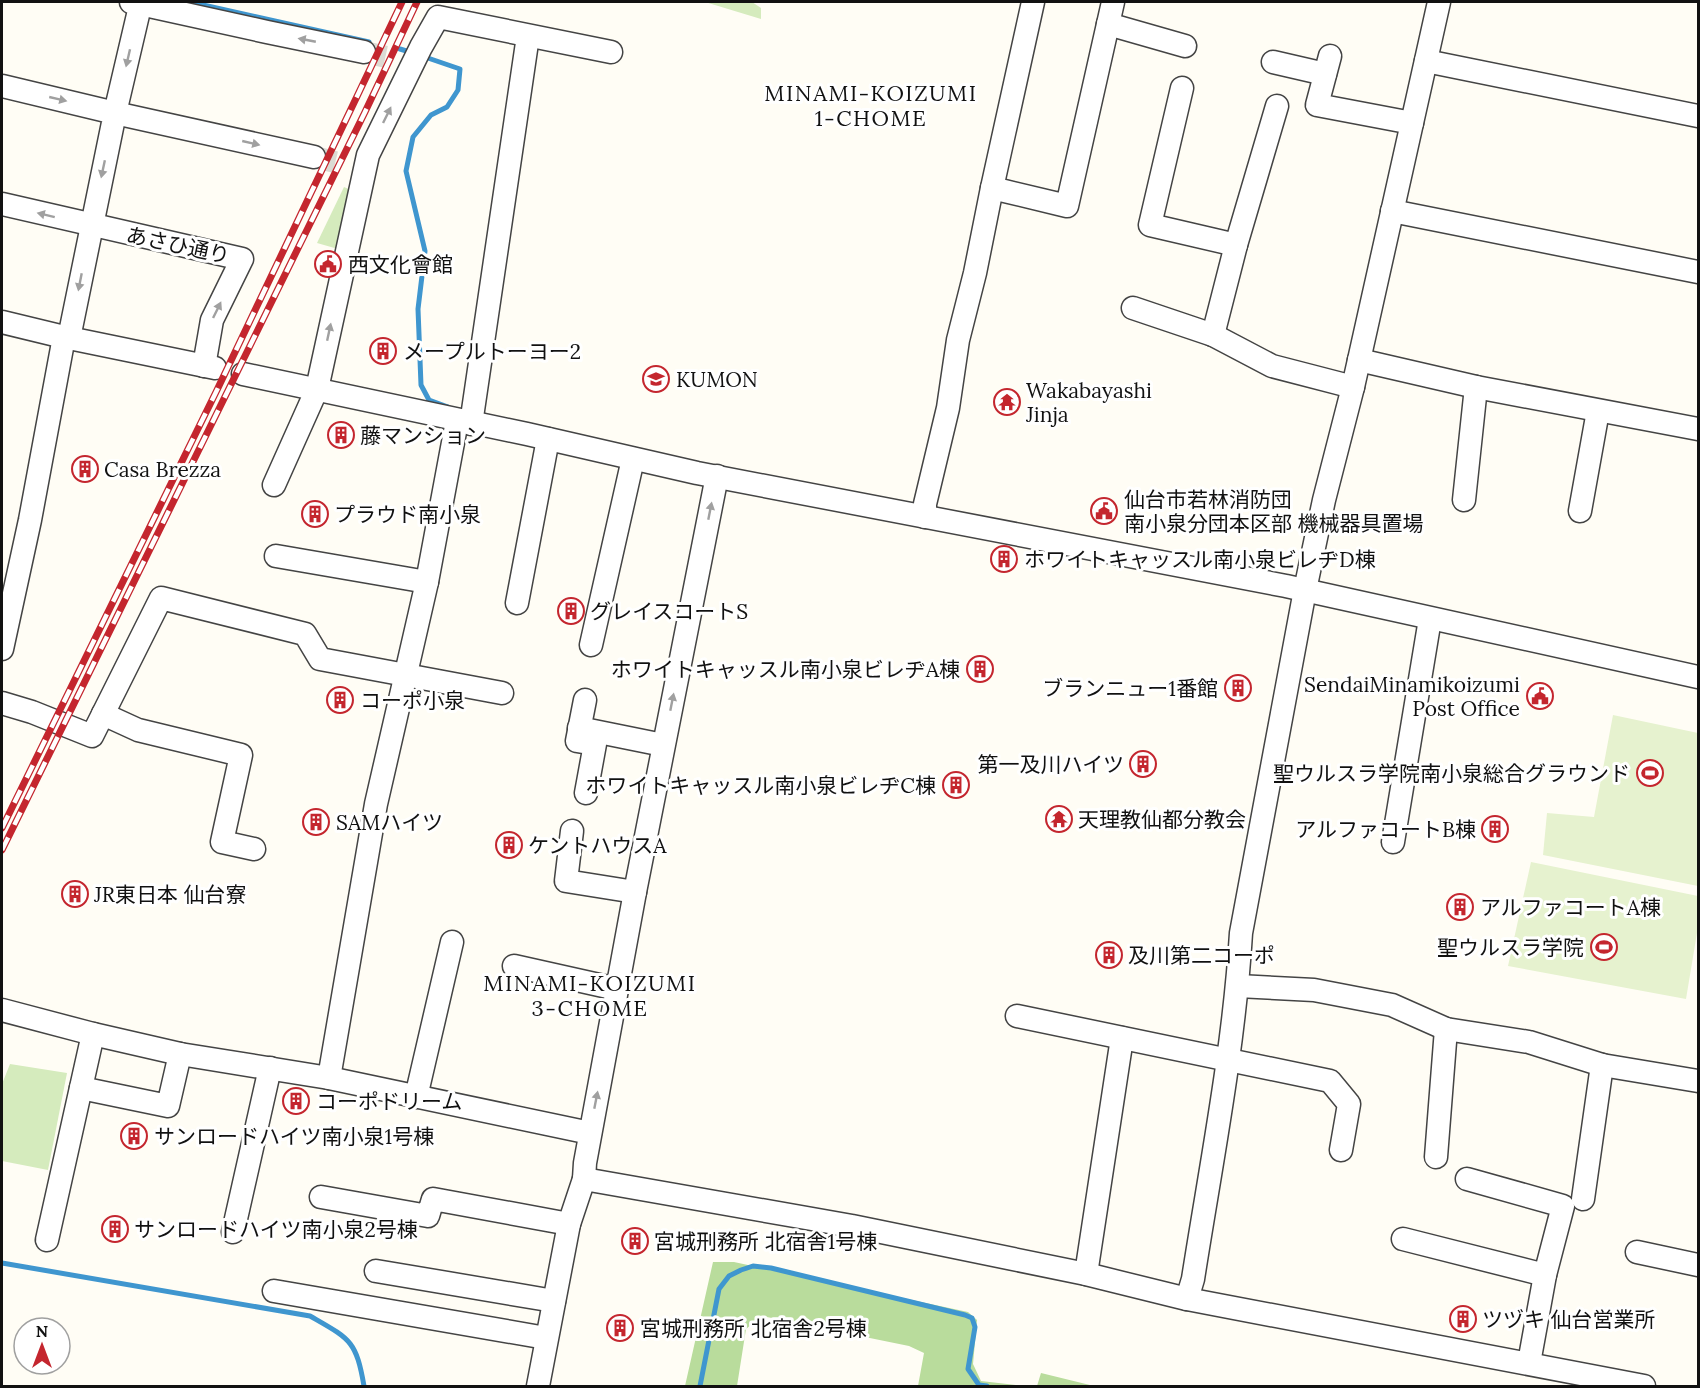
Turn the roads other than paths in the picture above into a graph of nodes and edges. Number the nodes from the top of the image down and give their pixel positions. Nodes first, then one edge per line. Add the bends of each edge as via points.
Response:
1 (137, 2) edge
2 (1034, 2) edge
3 (1113, 2) edge
4 (1438, 2) edge
5 (1108, 24) junction
6 (528, 36) junction
7 (1185, 46) dead end
8 (364, 52) tunnel mouth
9 (612, 52) dead end
10 (1426, 61) junction
11 (1273, 62) dead end
12 (2, 86) edge
13 (1182, 88) dead end
14 (1276, 106) dead end
15 (115, 113) junction
16 (1698, 116) edge
17 (1412, 123) junction
18 (314, 158) tunnel mouth
19 (992, 188) junction
20 (2, 204) edge
21 (1392, 211) junction
22 (91, 226) junction
23 (1236, 245) junction
24 (1698, 272) edge
25 (1133, 308) dead end
26 (2, 322) edge
27 (1213, 335) junction
28 (67, 338) junction
29 (1359, 360) junction
30 (243, 374) dead end
31 (1353, 387) junction
32 (1476, 387) junction
33 (317, 389) junction
34 (1598, 411) junction
35 (464, 422) junction
36 (1698, 429) edge
37 (548, 439) junction
38 (633, 459) junction
39 (717, 476) junction
40 (273, 485) dead end
41 (1464, 500) dead end
42 (1580, 511) dead end
43 (925, 517) junction
44 (276, 556) dead end
45 (11, 562) edge
46 (427, 582) junction
47 (1305, 590) junction
48 (517, 603) dead end
49 (1430, 619) junction
50 (591, 645) dead end
51 (2, 649) edge
52 (407, 674) junction
53 (1698, 677) edge
54 (502, 693) dead end
55 (585, 700) dead end
56 (2, 703) edge
57 (103, 714) junction
58 (579, 728) junction
59 (663, 745) junction
60 (586, 793) dead end
61 (572, 831) dead end
62 (1393, 842) dead end
63 (254, 849) dead end
64 (635, 892) junction
65 (452, 942) dead end
66 (514, 966) dead end
67 (1238, 986) junction
68 (617, 989) junction
69 (2, 1010) edge
70 (1017, 1016) dead end
71 (1446, 1029) junction
72 (93, 1034) junction
73 (1122, 1038) junction
74 (180, 1054) junction
75 (1227, 1060) junction
76 (1602, 1065) junction
77 (270, 1068) junction
78 (329, 1078) junction
79 (1698, 1081) edge
80 (81, 1088) junction
81 (416, 1097) junction
82 (590, 1133) junction
83 (1341, 1150) dead end
84 (1436, 1157) dead end
85 (584, 1179) junction
86 (1467, 1179) dead end
87 (321, 1197) dead end
88 (1583, 1199) dead end
89 (569, 1224) junction
90 (233, 1232) dead end
91 (1403, 1239) dead end
92 (48, 1240) dead end
93 (1637, 1252) dead end
94 (1698, 1265) edge
95 (376, 1271) dead end
96 (1086, 1274) junction
97 (1545, 1275) junction
98 (274, 1291) dead end
99 (1187, 1299) junction
100 (554, 1301) junction
101 (546, 1338) junction
102 (1529, 1363) junction
103 (538, 1386) edge
104 (1644, 1386) edge

8 -> 1 street
1 -> 15 street
2 - 19 street
3 - 5 street
4 - 10 street
5 - 7 street
5 - 19 street via 1067,206
6 - 9 street
33 -> 6 street via 353,166 368,155 411,57 438,17
6 - 35 street
10 - 16 street
10 - 17 street
11 - 17 street via 1328,65 1317,105
12 -> 15 street
13 - 23 street via 1150,225
14 - 23 street
15 -> 18 street
15 -> 22 street
17 - 21 street
19 - 43 street
22 -> 20 street, あさひ通り
21 - 24 street
21 - 29 street
22 -> 28 street
28 -> 22 street, あさひ通り via 210,367 212,320 242,259
23 - 27 street
25 - 27 street
26 - 28 street
27 - 31 street via 1272,366
28 - 45 street
29 - 31 street
29 - 32 street
30 - 33 street
31 - 47 street
32 - 34 street
32 - 41 street
33 - 35 street
33 - 40 street
34 - 36 street
34 - 42 street
35 - 37 street
35 - 46 street
37 - 38 street
37 - 48 street
38 - 39 street
38 - 50 street
39 - 43 street
59 -> 39 street
43 - 47 street
44 - 46 street
45 - 51 street
46 - 52 street
47 - 49 street
47 - 67 street via 1241,933
49 - 53 street
49 - 62 street
52 - 54 street
52 - 57 street via 320,659 305,634 161,598
52 - 78 street via 376,804
55 - 58 street
56 - 57 street via 92,736
57 - 63 street via 138,730 241,755 222,842
58 - 59 street
58 - 60 street via 577,741 595,744
59 - 64 street
61 - 64 street via 566,880
64 - 68 street
65 - 81 street
66 - 68 street
67 - 71 street via 1314,990 1392,1005
67 - 75 street
82 -> 68 street
69 - 72 street
70 - 73 street
71 - 76 street via 1529,1042
71 - 84 street
72 - 74 street
72 - 80 street
73 - 75 street
73 - 96 street
74 - 77 street
74 - 80 street via 168,1106
75 - 83 street via 1330,1081 1349,1104
75 - 99 street
76 - 79 street
76 - 88 street
77 - 78 street
77 - 90 street
78 - 81 street
80 - 92 street
81 - 82 street
82 - 85 street
85 - 89 street
85 - 96 street via 852,1226
86 - 97 street via 1563,1206
87 - 89 street via 428,1216 433,1199
89 - 100 street
91 - 97 street
93 - 94 street
95 - 100 street
96 - 99 street
97 - 102 street
98 - 101 street
99 - 102 street
100 - 101 street
101 - 103 street
102 - 104 street

